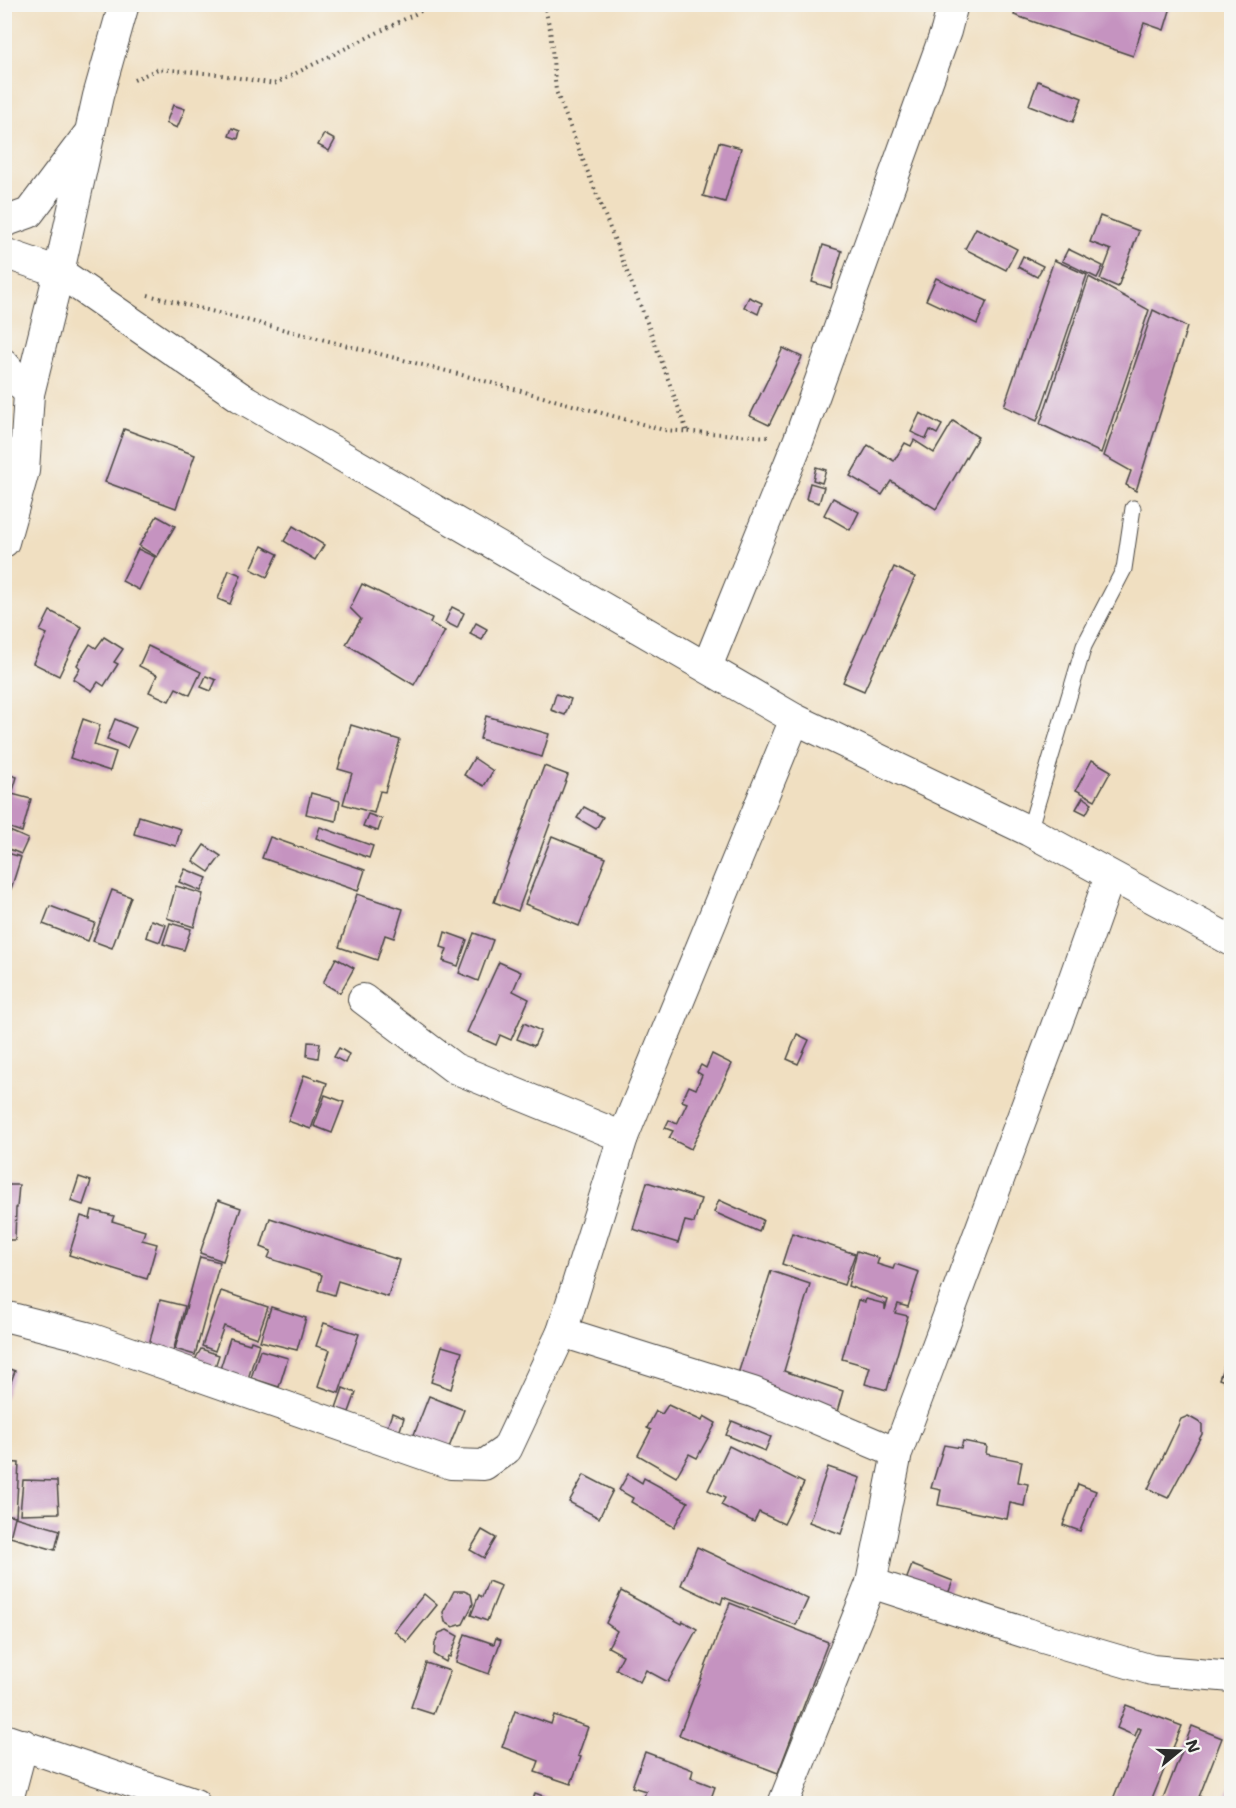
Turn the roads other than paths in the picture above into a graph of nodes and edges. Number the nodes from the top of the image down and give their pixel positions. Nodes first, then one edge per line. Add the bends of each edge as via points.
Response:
1 (124, 4) edge
2 (953, 4) edge
3 (90, 132) junction
4 (4, 222) edge
5 (4, 253) edge
6 (59, 272) junction
7 (4, 364) edge
8 (29, 394) junction
9 (1133, 508) dead end
10 (4, 542) edge
11 (707, 667) junction
12 (795, 720) junction
13 (1029, 831) junction
14 (1110, 876) junction
15 (1232, 941) edge
16 (363, 999) dead end
17 (623, 1137) junction
18 (4, 1316) edge
19 (562, 1332) junction
20 (897, 1453) junction
21 (871, 1583) junction
22 (1232, 1677) edge
23 (14, 1742) edge
24 (7, 1803) edge
25 (195, 1803) edge
26 (783, 1803) edge

1 - 3 street
2 - 11 street via 799,438
3 - 4 street via 28,213
3 - 6 street
5 - 6 street
6 - 8 street
6 - 11 street via 240,397
7 - 8 street
8 - 10 street via 24,471
9 - 13 lane via 1124,569 1084,646
11 - 12 street
12 - 13 street
12 - 17 street
13 - 14 street
14 - 15 street
14 - 20 street
16 - 17 street via 454,1068
17 - 19 street
18 - 19 street via 87,1337 451,1464 484,1465 507,1449
19 - 20 street via 753,1392
20 - 21 street
21 - 22 street via 1152,1670
21 - 26 street
23 - 24 street
23 - 25 street

